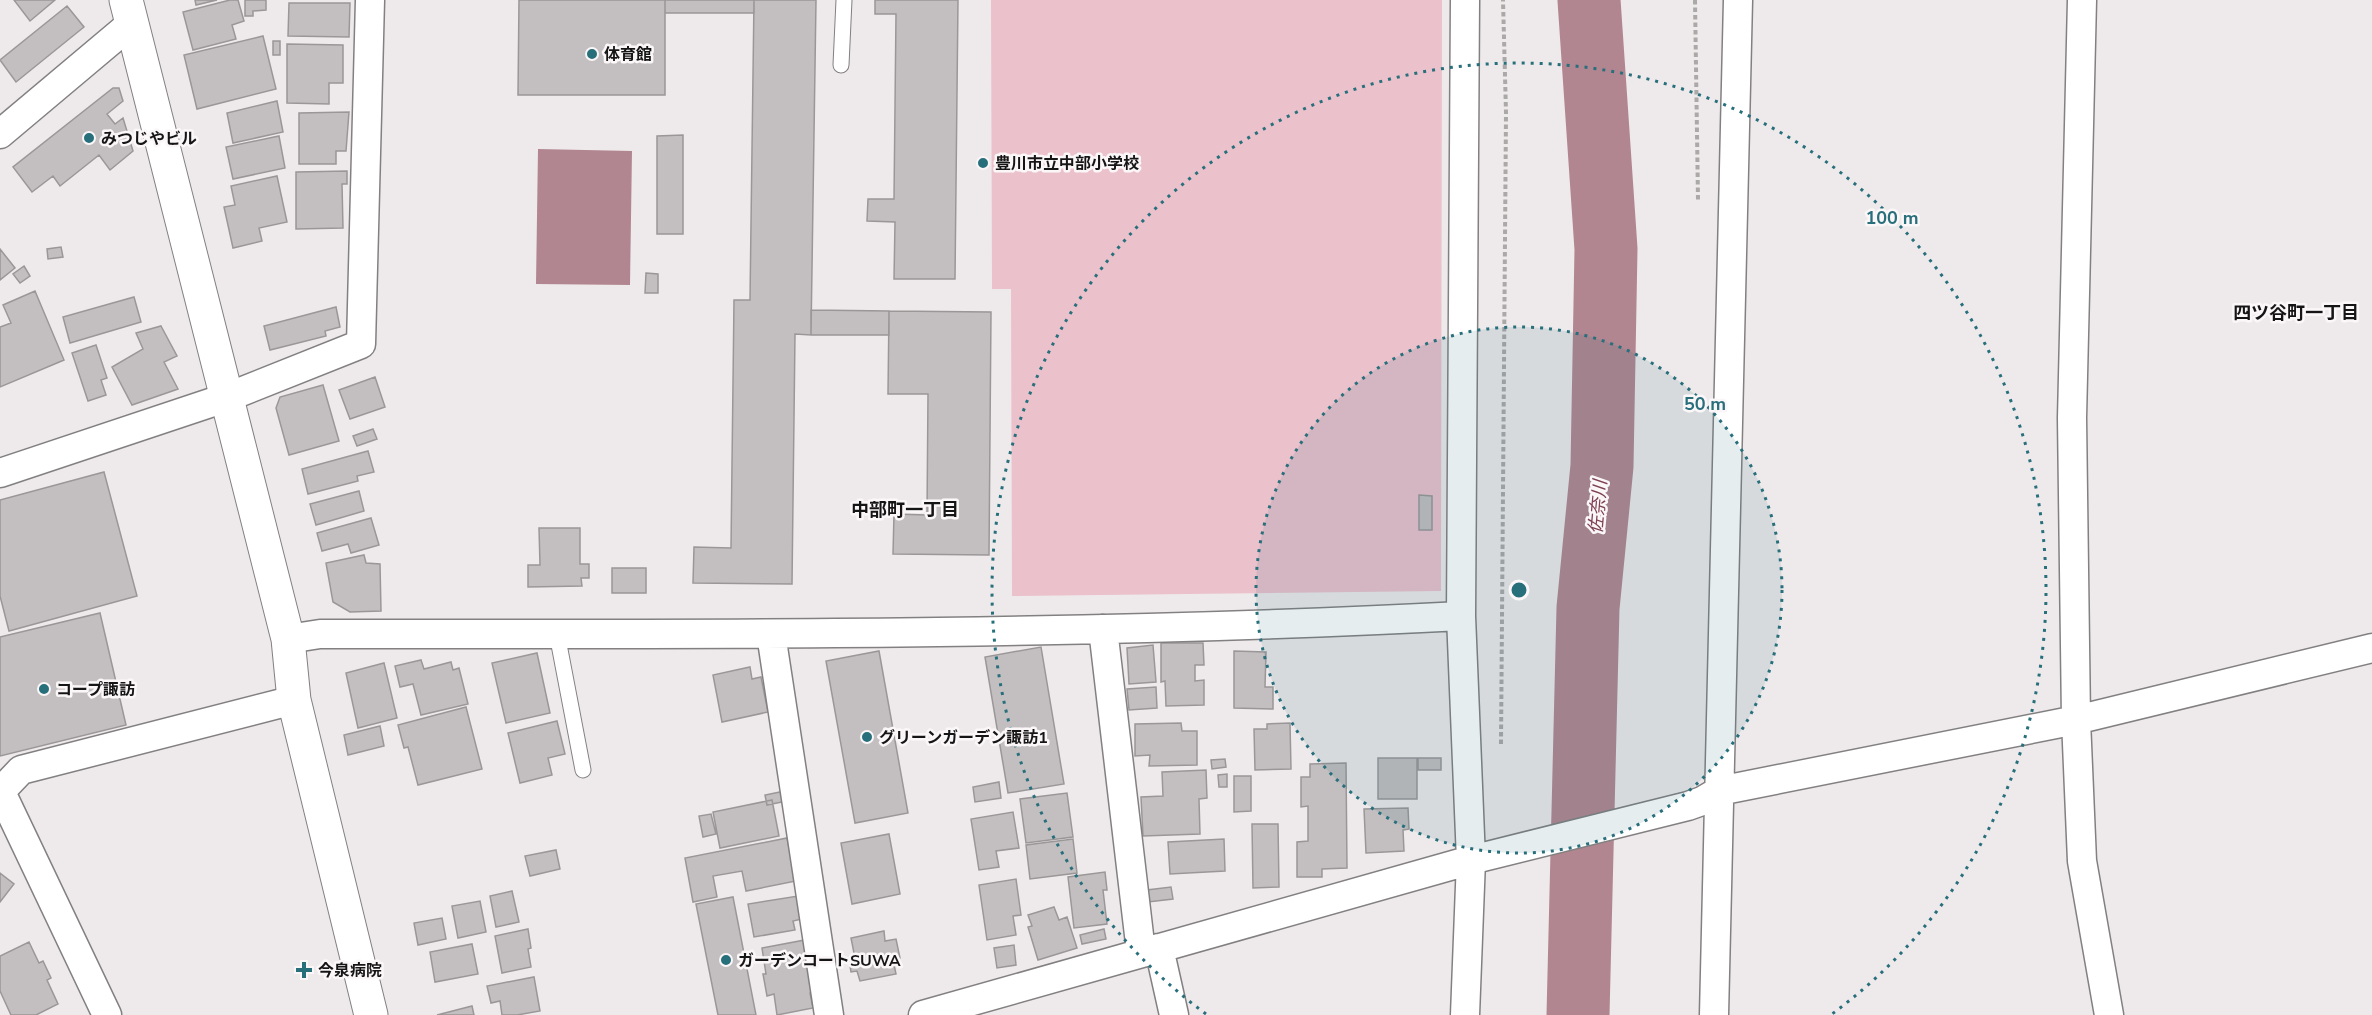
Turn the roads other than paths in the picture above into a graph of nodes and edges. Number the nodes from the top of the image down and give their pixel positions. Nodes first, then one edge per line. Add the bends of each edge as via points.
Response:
1 (370, 0) edge
2 (844, 0) edge
3 (1465, 0) edge
4 (1738, 0) edge
5 (2082, 0) edge
6 (129, 11) edge
7 (841, 65) dead end
8 (0, 134) edge
9 (228, 397) junction
10 (0, 472) edge
11 (1461, 616) junction
12 (1103, 629) junction
13 (557, 634) junction
14 (771, 634) junction
15 (288, 639) junction
16 (2372, 648) edge
17 (294, 700) junction
18 (2076, 720) junction
19 (583, 770) dead end
20 (0, 791) edge
21 (1719, 791) junction
22 (1483, 857) junction
23 (1150, 950) junction
24 (107, 1015) edge
25 (371, 1015) edge
26 (829, 1015) edge
27 (923, 1015) edge
28 (1174, 1015) edge
29 (1465, 1015) edge
30 (1714, 1015) edge
31 (2109, 1015) edge

1 - 9 street via 361,344
2 - 7 lane
3 - 11 street
4 - 21 street
5 - 18 street via 2072,418
6 - 8 street
6 - 9 street
9 - 10 street
9 - 15 street
11 - 12 street
11 - 22 street
12 - 14 street
12 - 23 street
13 - 14 street
13 - 15 street via 320,634
13 - 19 lane
14 - 26 street
15 - 17 street
16 - 18 street
17 - 20 street via 21,770
17 - 25 street
18 - 21 street
18 - 31 street via 2082,861
20 - 24 street
21 - 22 street via 1688,806
21 - 30 street
22 - 23 street
22 - 29 street
23 - 27 street
23 - 28 street

